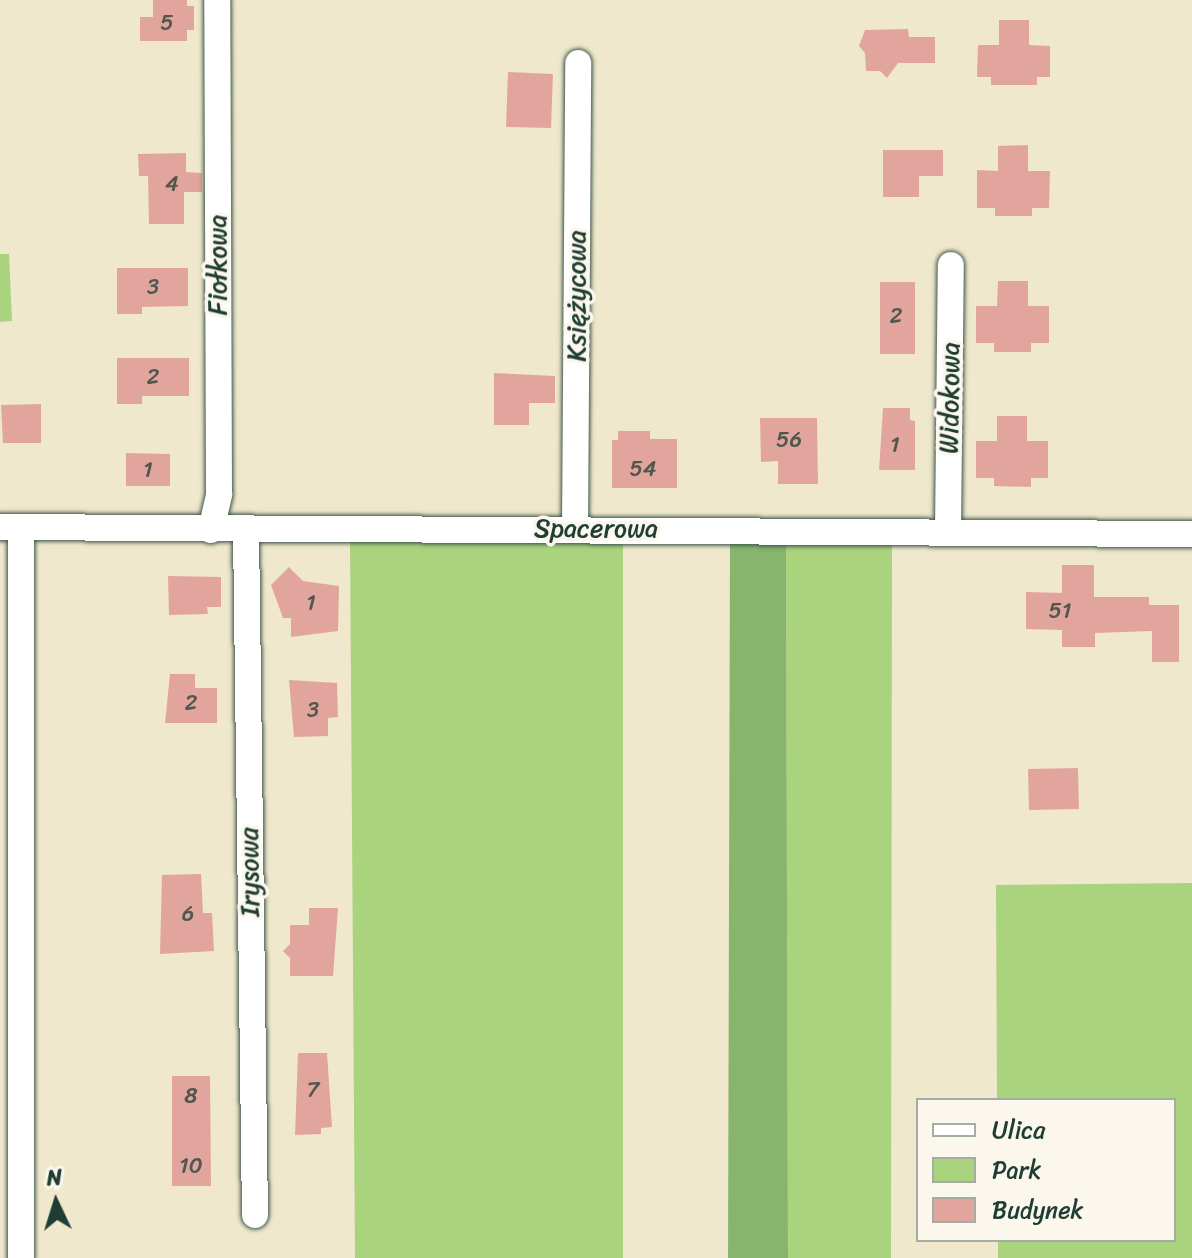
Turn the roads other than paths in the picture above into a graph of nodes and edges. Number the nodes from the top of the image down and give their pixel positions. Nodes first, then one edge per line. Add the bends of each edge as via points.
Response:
1 (217, 0) edge
2 (578, 63) dead end
3 (951, 265) dead end
4 (10, 527) edge
5 (575, 529) junction
6 (211, 530) junction
7 (246, 530) junction
8 (948, 531) junction
9 (1192, 534) edge
10 (255, 1215) dead end
11 (21, 1258) edge

1 - 6 street, Fiołkowa via 219,494
2 - 5 street, Księżycowa
3 - 8 street, Widokowa
4 - 6 street, Spacerowa
4 - 11 street
5 - 7 street, Spacerowa
5 - 8 street, Spacerowa
6 - 7 street, Spacerowa
7 - 10 street, Irysowa
8 - 9 street, Spacerowa

